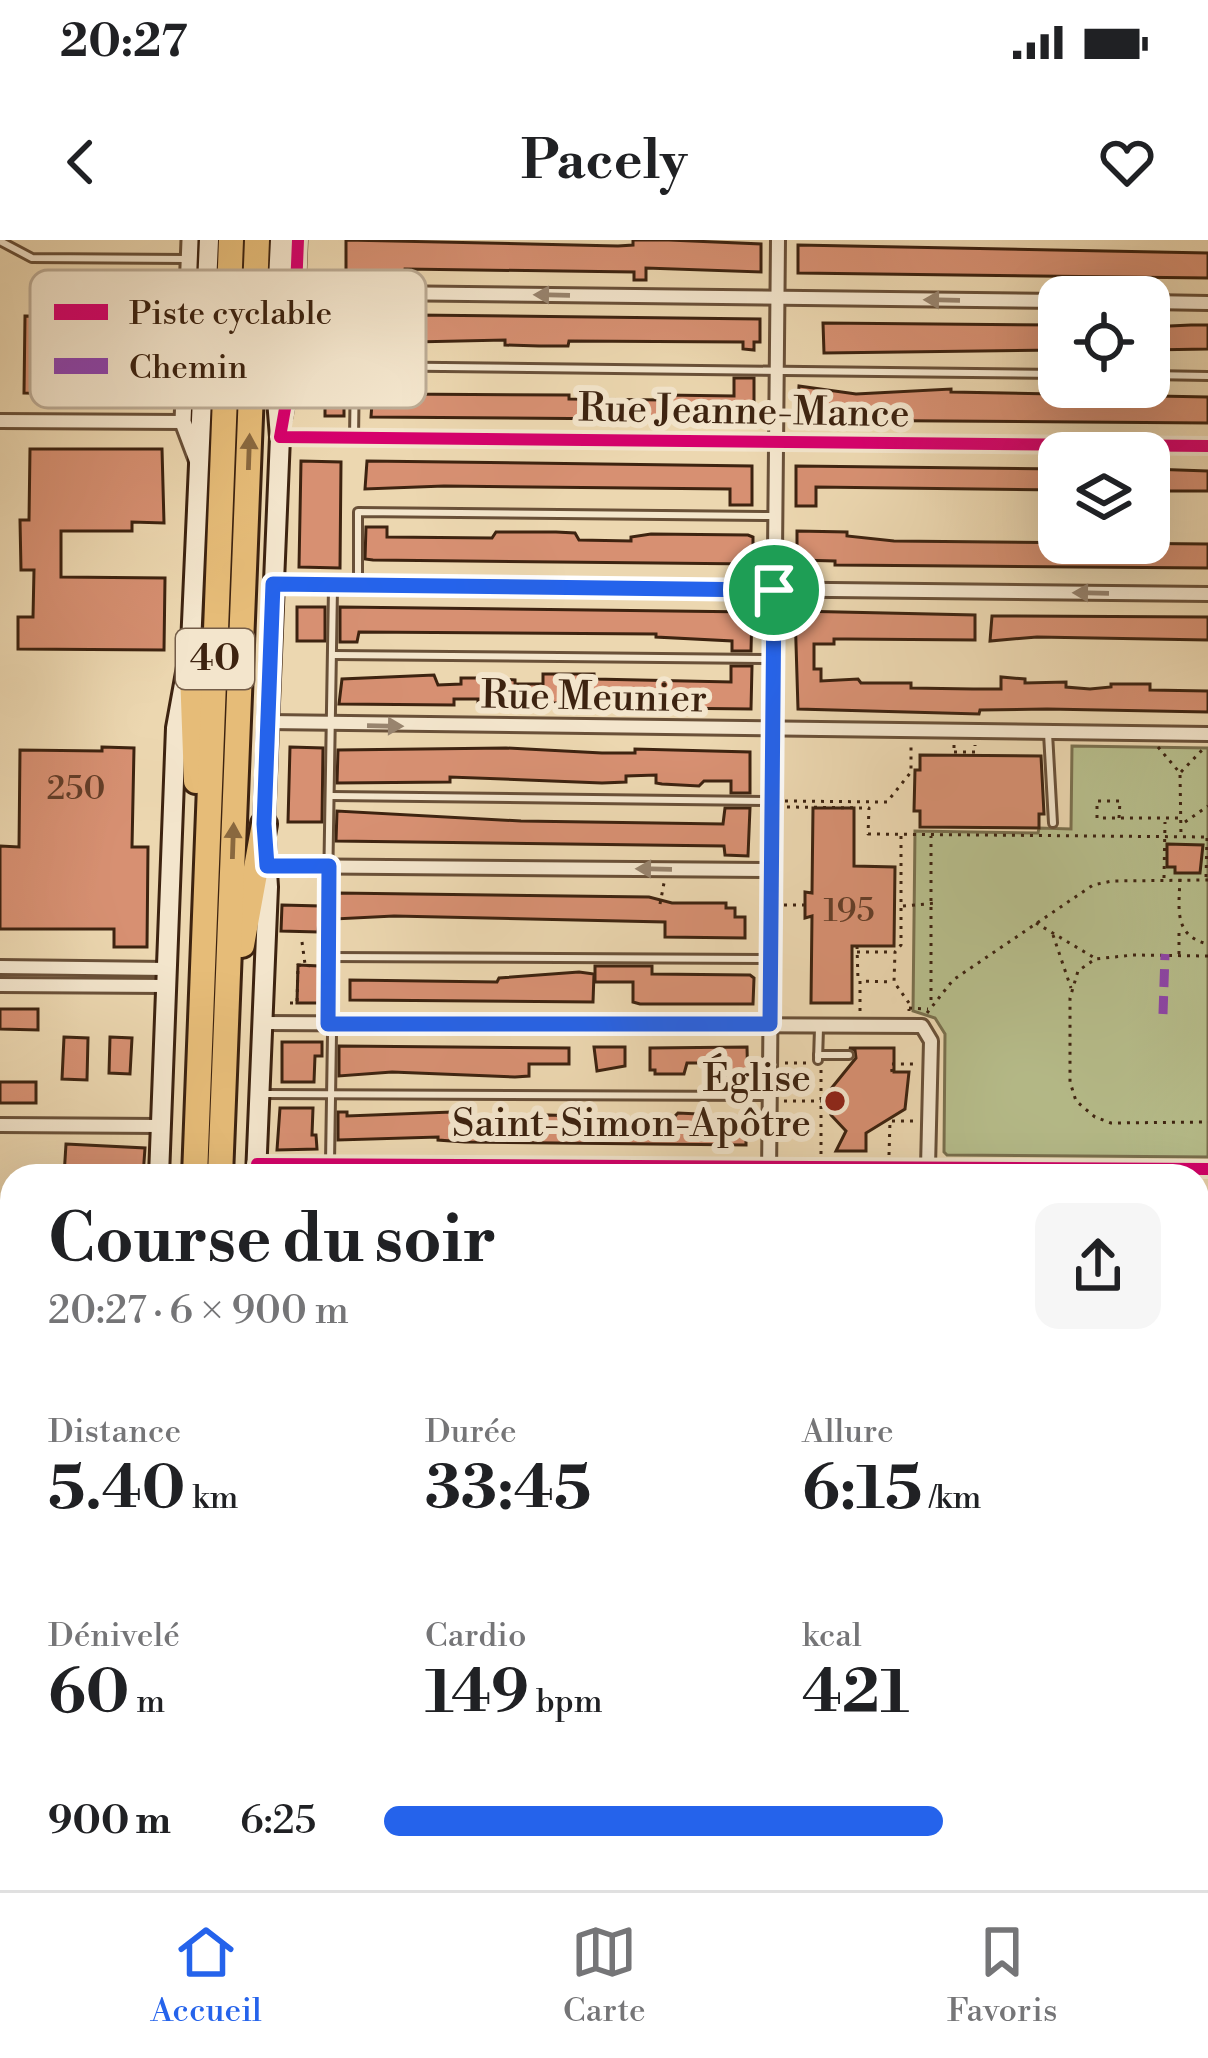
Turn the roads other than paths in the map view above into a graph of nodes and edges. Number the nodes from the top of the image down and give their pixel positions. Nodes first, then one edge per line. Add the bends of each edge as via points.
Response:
1 (190, 240) edge
2 (209, 240) edge
3 (231, 240) edge
4 (256, 240) edge
5 (280, 240) edge
6 (298, 240) edge
7 (778, 240) edge
8 (0, 241) edge
9 (189, 260) junction
10 (189, 270) edge
11 (208, 270) edge
12 (230, 270) edge
13 (255, 270) edge
14 (279, 270) edge
15 (297, 270) edge
16 (426, 294) edge
17 (777, 298) junction
18 (1038, 301) edge
19 (1170, 302) edge
20 (1208, 303) edge
21 (426, 366) edge
22 (776, 370) junction
23 (1038, 374) edge
24 (1170, 375) edge
25 (1208, 376) edge
26 (184, 408) edge
27 (202, 408) edge
28 (224, 408) edge
29 (250, 408) edge
30 (278, 408) edge
31 (285, 408) edge
32 (355, 408) edge
33 (0, 421) edge
34 (183, 422) junction
35 (280, 437) junction
36 (355, 438) junction
37 (775, 442) junction
38 (1208, 446) edge
39 (199, 465) junction
40 (774, 516) junction
41 (273, 584) junction
42 (333, 585) junction
43 (358, 585) junction
44 (774, 590) junction
45 (1208, 594) edge
46 (191, 645) junction
47 (333, 655) junction
48 (772, 659) junction
49 (268, 722) junction
50 (332, 725) junction
51 (772, 730) junction
52 (1048, 733) junction
53 (1207, 740) edge
54 (331, 796) junction
55 (780, 803) junction
56 (1053, 823) dead end
57 (264, 824) junction
58 (267, 866) junction
59 (329, 866) junction
60 (771, 871) junction
61 (323, 954) junction
62 (203, 957) junction
63 (770, 959) junction
64 (0, 968) edge
65 (167, 977) junction
66 (0, 985) edge
67 (262, 1022) junction
68 (328, 1024) junction
69 (770, 1024) junction
70 (819, 1025) junction
71 (225, 1042) junction
72 (849, 1055) dead end
73 (260, 1094) junction
74 (331, 1094) junction
75 (776, 1099) junction
76 (0, 1124) edge
77 (160, 1126) junction
78 (159, 1164) edge
79 (195, 1164) edge
80 (220, 1164) edge
81 (256, 1164) edge
82 (329, 1164) edge
83 (770, 1164) edge
84 (928, 1164) edge

1 - 9 street
2 - 11 main road
3 - 12 highway, 40
13 -> 4 highway, 40
5 - 14 main road
6 - 15 street
7 - 17 street
8 - 9 lane via 32,258
9 - 10 street
17 -> 16 street
18 -> 17 street
17 - 22 street
19 - 20 street
21 - 22 lane
22 - 23 lane
22 - 37 street
24 - 25 lane
26 - 34 street
27 - 39 main road
28 - 62 highway, 40
71 -> 29 highway, 40
30 - 35 main road
31 - 35 street
32 - 36 lane
33 - 34 street
34 - 39 street
35 - 36 street, Rue Jeanne-Mance
35 - 41 main road
36 - 37 street, Rue Jeanne-Mance
37 - 38 street, Rue Jeanne-Mance
37 - 40 street
39 - 46 main road
40 - 43 lane via 358,512
40 - 44 street
41 - 42 street
41 - 49 main road
42 - 43 street
42 - 47 lane
43 - 44 street
45 -> 44 street
44 - 48 street
46 - 62 highway
46 - 65 main road via 176,728
47 - 48 lane
47 - 50 lane
48 - 51 street
49 - 50 street, Rue Meunier
49 - 57 main road
50 -> 51 street, Rue Meunier
50 - 54 lane
51 - 52 street, Rue Meunier
51 - 55 street
52 - 53 street, Rue Meunier
52 - 56 lane
54 - 55 lane
54 - 59 lane
55 - 60 street
57 - 58 main road
57 - 71 highway
58 - 59 street
58 - 67 main road
60 -> 59 street
59 - 61 lane
60 - 63 street
61 - 63 lane
61 - 68 lane
62 - 79 highway, 40
63 - 69 street
64 - 65 street
65 - 66 street
65 - 77 main road
67 - 68 street
67 - 73 main road
68 - 69 street
68 - 74 lane
69 - 70 street
69 - 75 street
70 - 72 lane via 818,1058
70 - 84 street via 926,1017
71 - 80 highway, 40
73 - 74 lane
73 - 81 main road
74 - 75 lane
74 - 82 lane
75 - 83 street
76 - 77 street
77 - 78 main road

